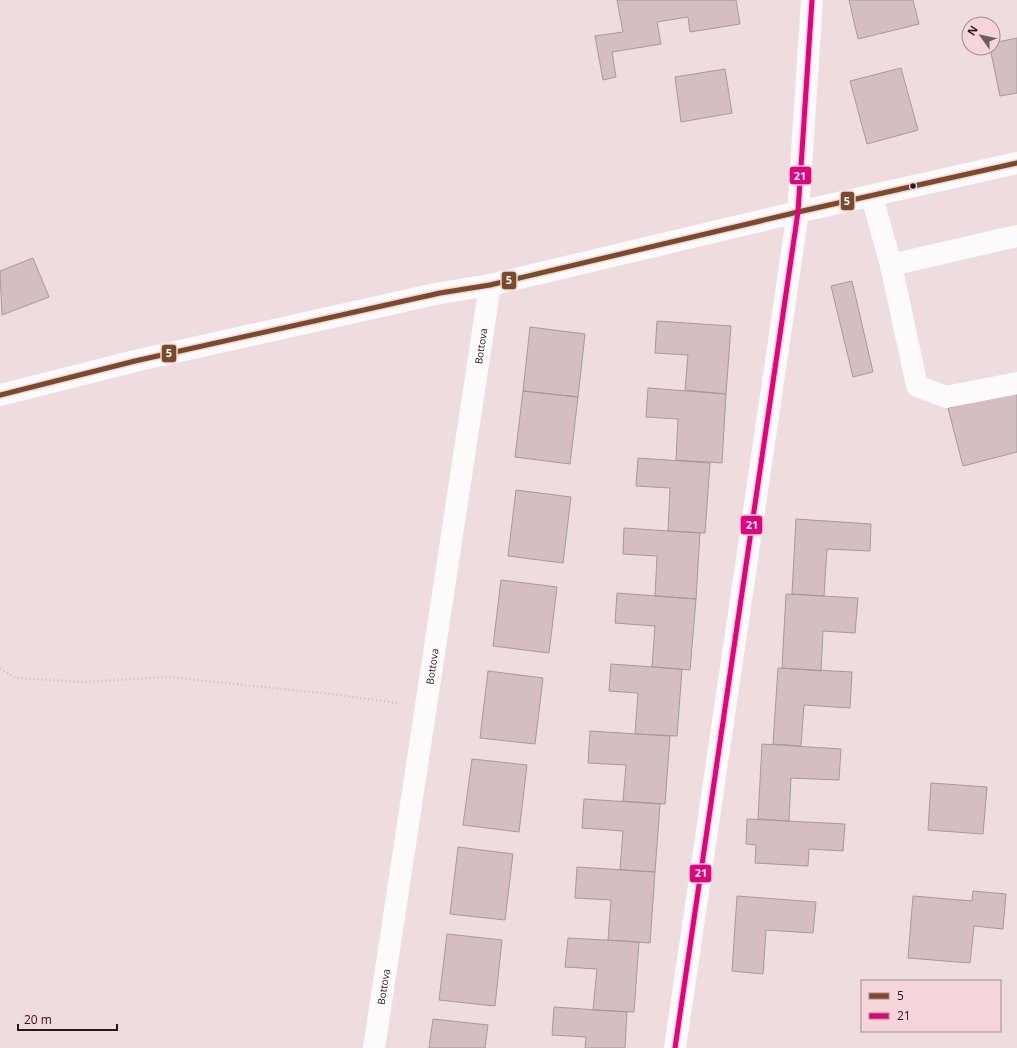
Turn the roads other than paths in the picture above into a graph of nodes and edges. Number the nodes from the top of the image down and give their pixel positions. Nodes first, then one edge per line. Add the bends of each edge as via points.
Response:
1 (812, 0) edge
2 (1017, 163) edge
3 (872, 197) junction
4 (798, 212) junction
5 (1017, 236) edge
6 (891, 265) junction
7 (490, 285) junction
8 (1017, 383) edge
9 (0, 395) edge
10 (374, 1048) edge
11 (675, 1048) edge

1 - 4 street
2 - 3 street
3 - 4 street
3 - 6 street
4 - 7 street
4 - 11 street
5 - 6 street
6 - 8 street via 917,386 946,397
7 - 9 street via 440,293 135,361
7 - 10 street, Bottova

